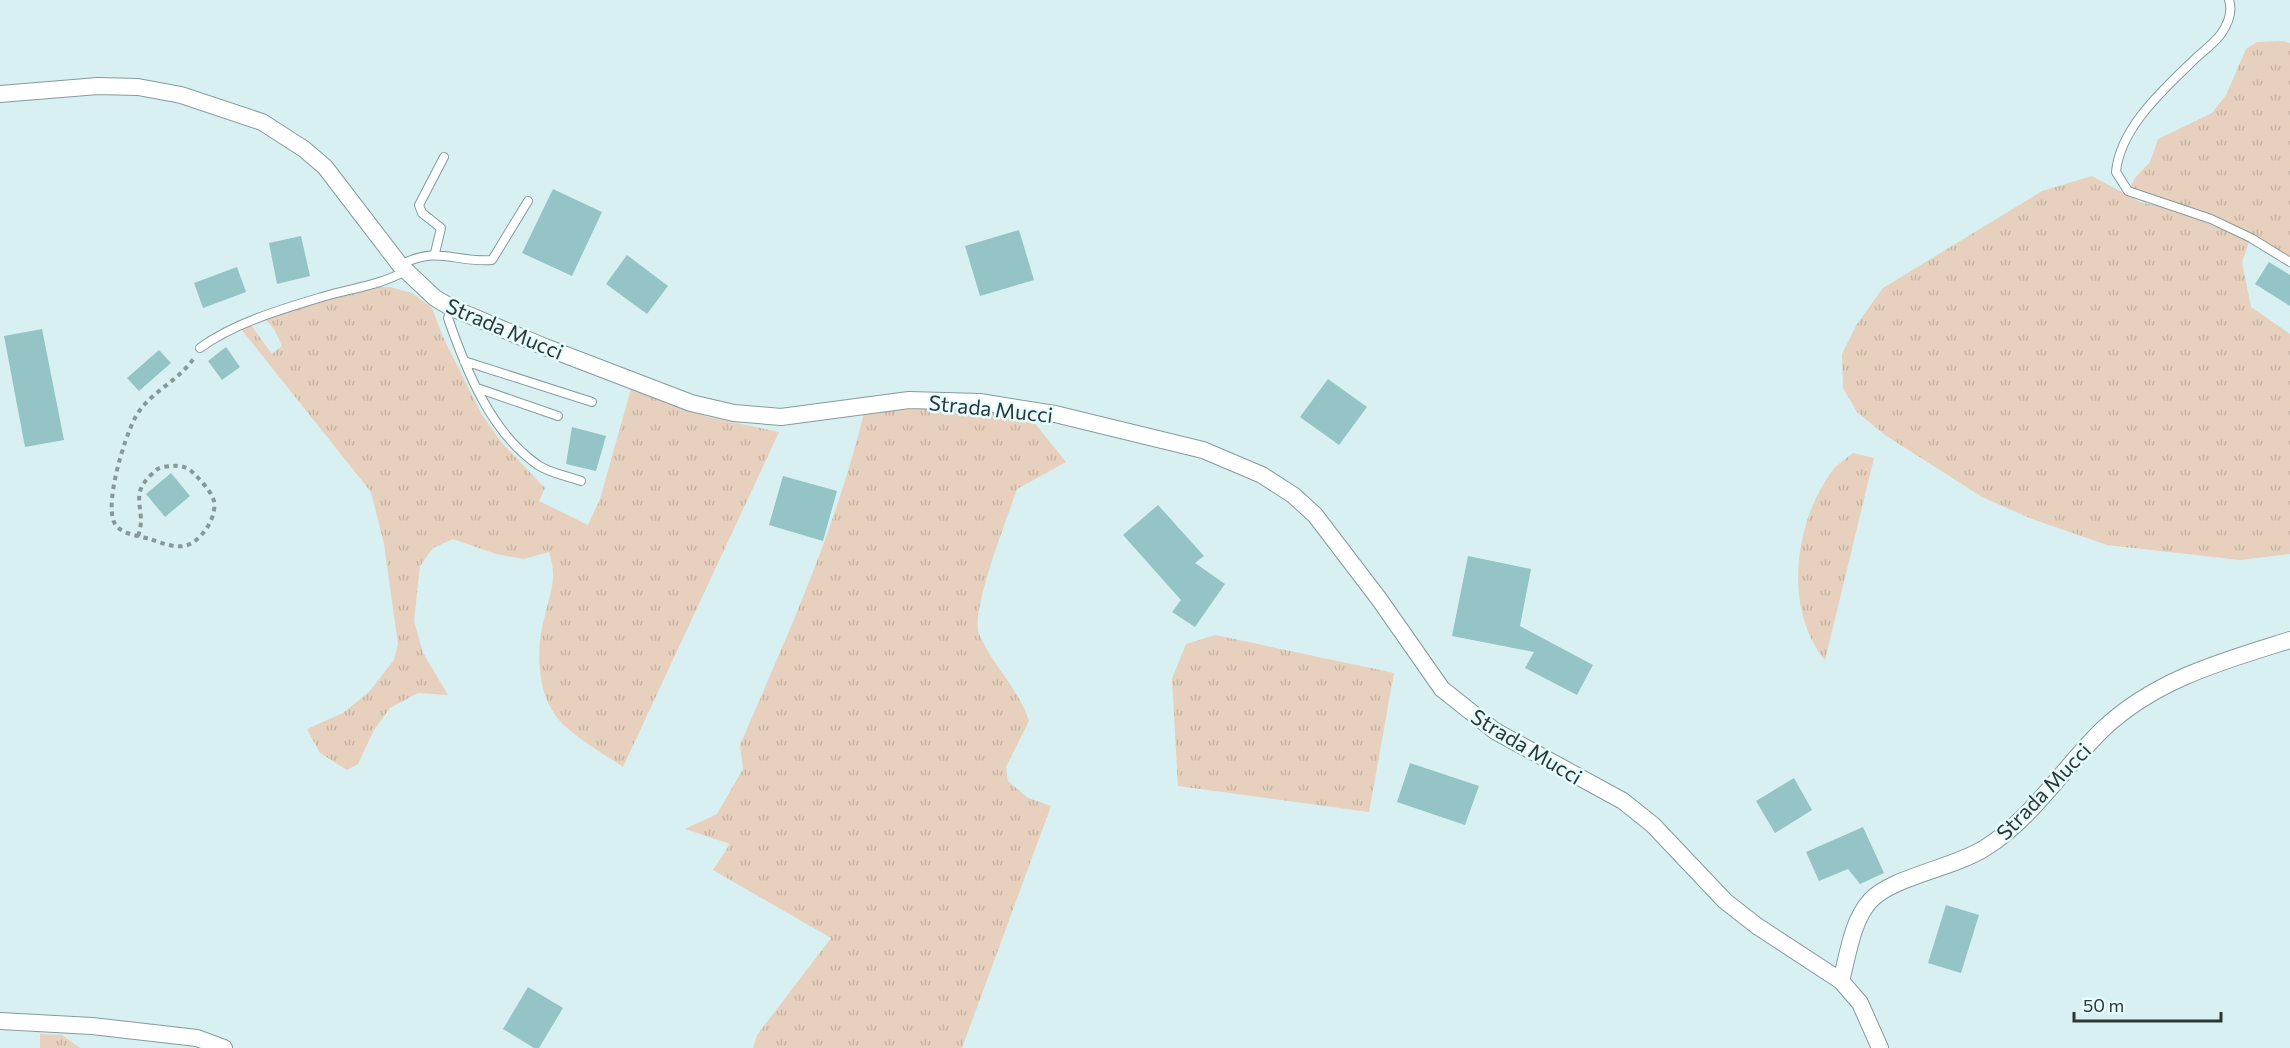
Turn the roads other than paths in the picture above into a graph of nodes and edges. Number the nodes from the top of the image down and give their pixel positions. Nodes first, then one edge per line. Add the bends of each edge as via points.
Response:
1 (2229, 0) edge
2 (0, 94) edge
3 (444, 157) dead end
4 (528, 201) dead end
5 (435, 254) junction
6 (2290, 262) edge
7 (403, 268) junction
8 (452, 308) junction
9 (200, 348) road end
10 (464, 361) junction
11 (477, 388) junction
12 (592, 402) dead end
13 (558, 416) dead end
14 (581, 481) dead end
15 (2290, 640) edge
16 (1841, 981) junction
17 (0, 1021) edge
18 (224, 1048) edge
19 (1880, 1048) edge

1 - 6 lane via 2232,9 2220,34 2167,87 2128,135 2116,172 2128,191 2211,219
2 - 7 street, Strada Mucci via 98,86 138,87 181,95 262,122 325,166
3 - 5 lane via 419,205 422,213 441,228
4 - 5 lane via 492,260
5 - 7 lane via 423,255
7 - 8 street, Strada Mucci via 422,288
7 - 9 lane via 388,280 262,317
8 - 10 lane via 448,318
8 - 16 street, Strada Mucci via 714,410 781,417 909,400 960,400 1115,427 1237,463 1282,487 1315,515 1442,689 1495,731 1623,801 1653,825 1725,901
10 - 11 lane
10 - 12 lane
11 - 13 lane
11 - 14 lane via 501,429 538,465
15 - 16 street, Strada Mucci via 2229,658 2146,695 2103,729 2005,835 1968,858 1895,884 1875,896 1862,911
16 - 19 street, Strada Mucci via 1860,1003
17 - 18 street via 197,1038

